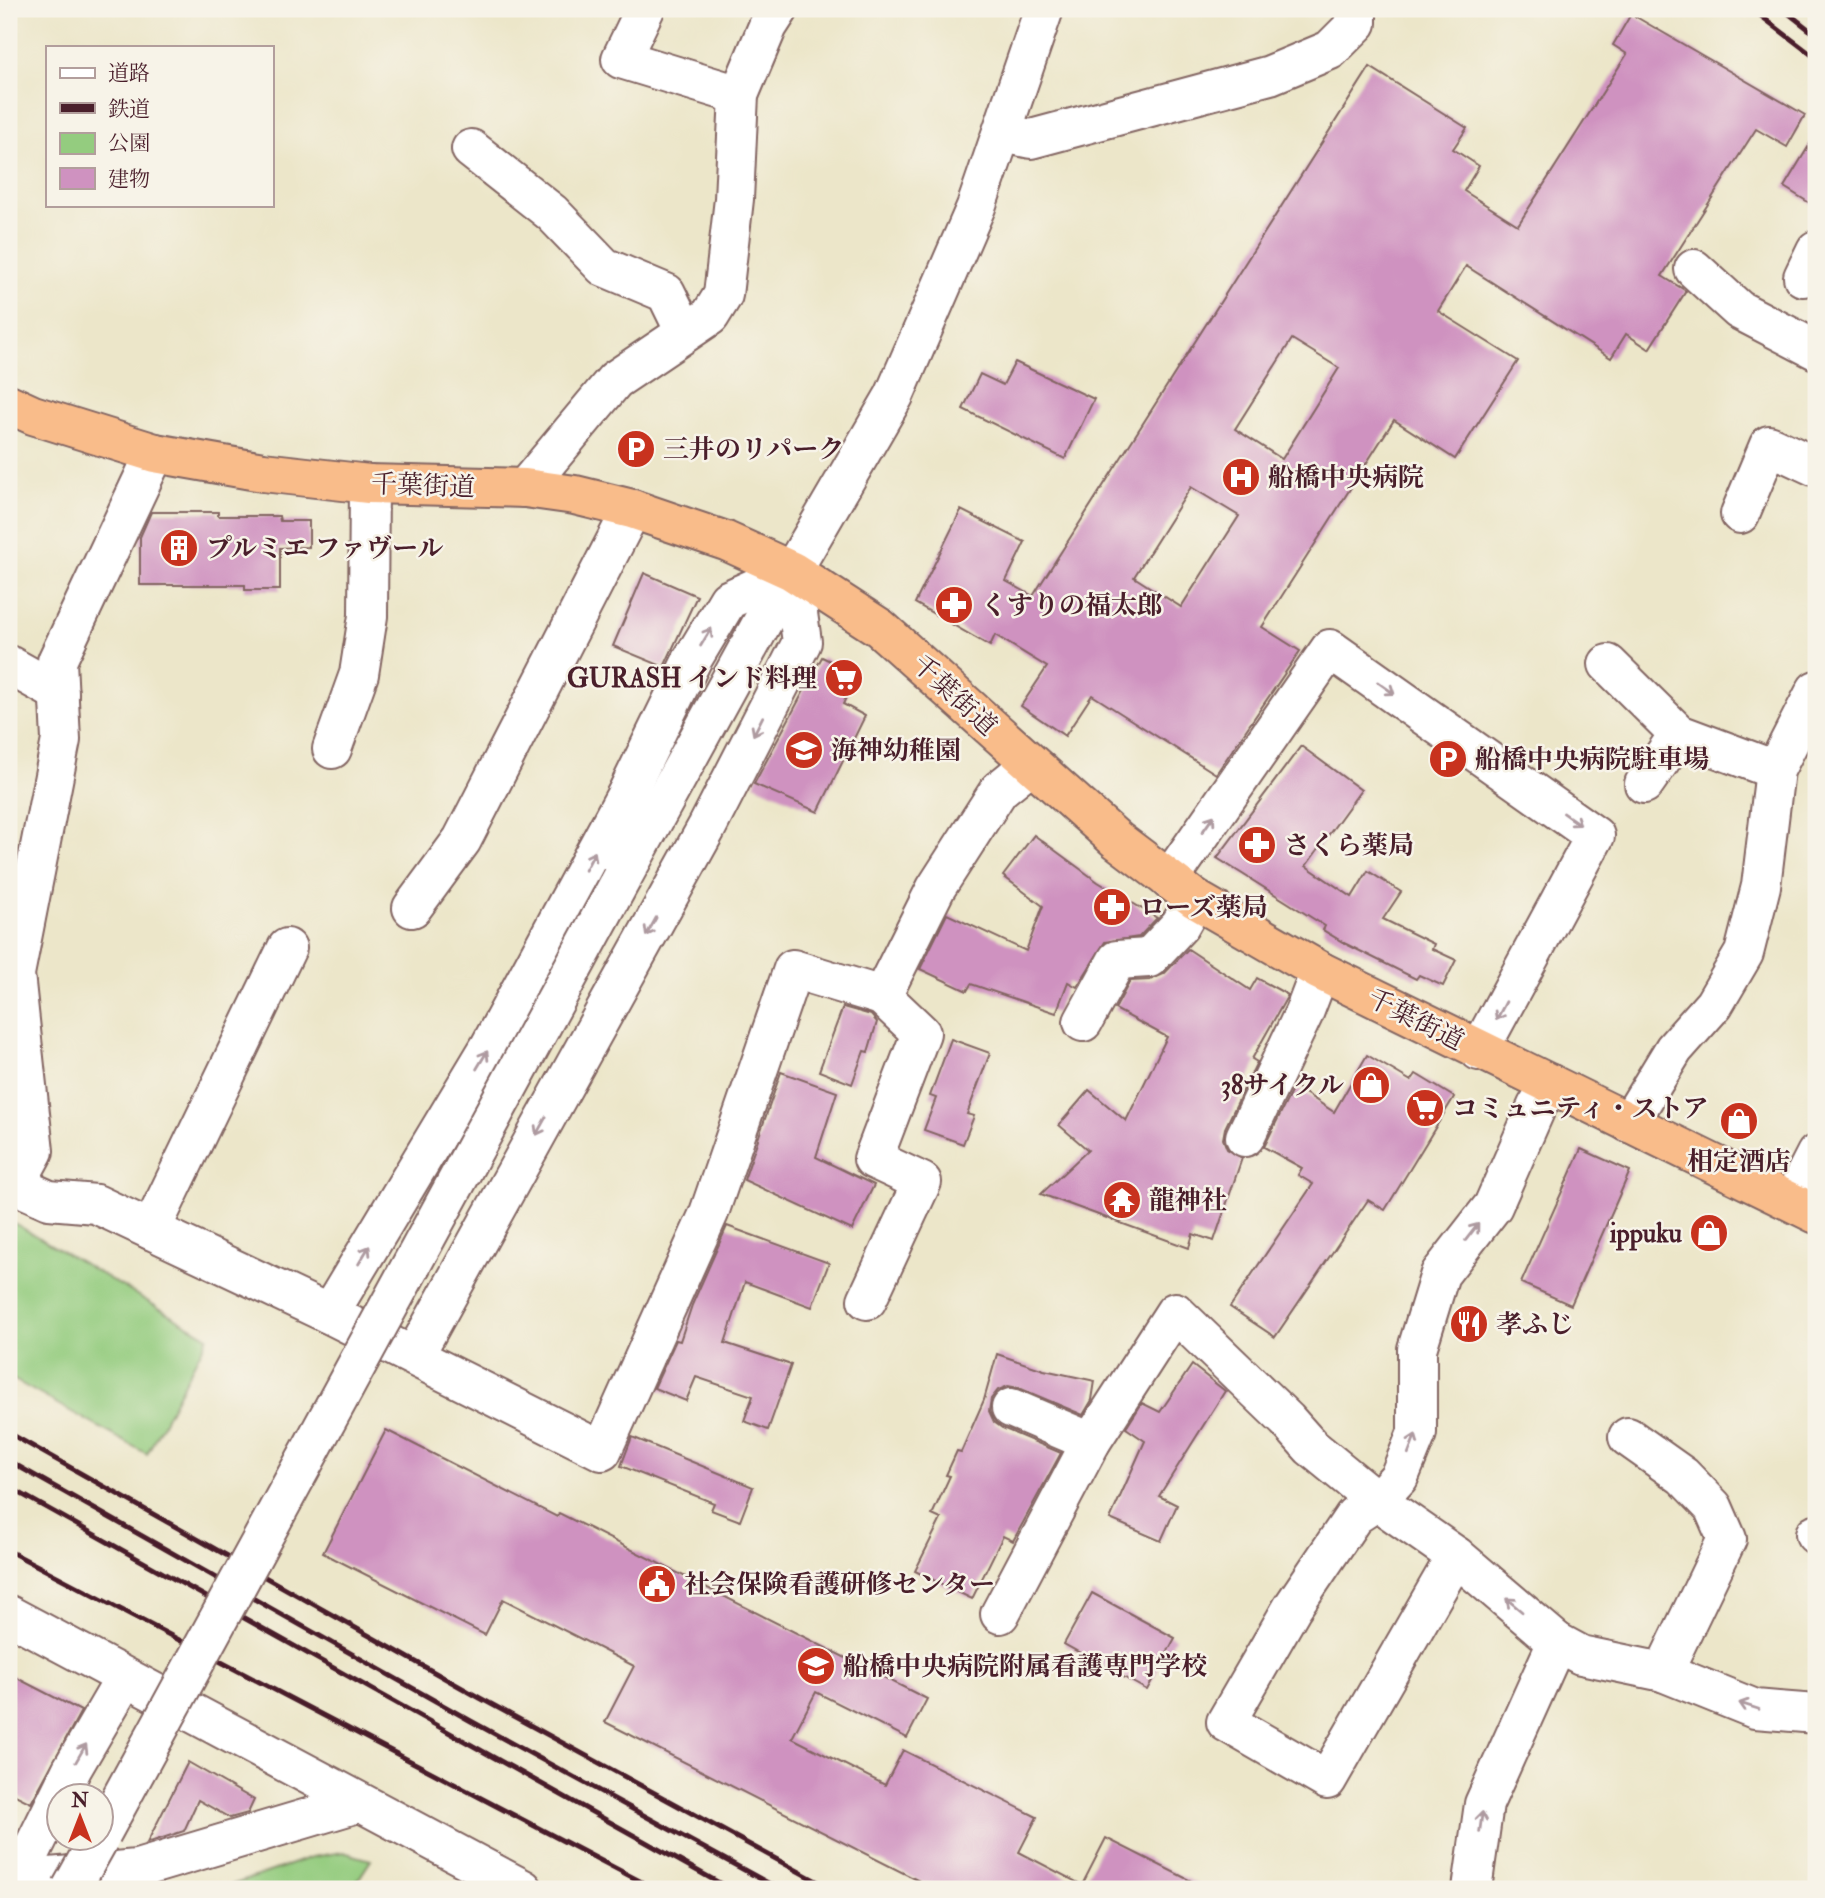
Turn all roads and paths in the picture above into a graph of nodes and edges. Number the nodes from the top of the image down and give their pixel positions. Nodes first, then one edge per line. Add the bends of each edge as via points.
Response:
1 (645, 9) edge
2 (779, 9) edge
3 (1044, 9) edge
4 (1357, 9) edge
5 (739, 95) junction
6 (1003, 133) junction
7 (471, 149) dead end
8 (1694, 269) dead end
9 (685, 332) junction
10 (1816, 350) edge
11 (9, 404) edge
12 (155, 453) junction
13 (1816, 467) edge
14 (369, 484) junction
15 (525, 488) junction
16 (632, 509) junction
17 (1740, 514) dead end
18 (792, 572) junction
19 (1608, 664) dead end
20 (9, 665) edge
21 (1816, 690) edge
22 (59, 693) junction
23 (1679, 734) junction
24 (332, 749) dead end
25 (1030, 765) junction
26 (1775, 769) junction
27 (1644, 784) dead end
28 (24, 854) edge
29 (1182, 890) junction
30 (412, 908) dead end
31 (287, 948) dead end
32 (1320, 971) junction
33 (882, 996) junction
34 (1083, 1023) dead end
35 (1479, 1051) junction
36 (1551, 1084) junction
37 (1629, 1123) junction
38 (1245, 1137) dead end
39 (1816, 1154) edge
40 (12, 1184) edge
41 (1804, 1208) edge
42 (151, 1230) junction
43 (867, 1300) dead end
44 (329, 1314) junction
45 (414, 1356) junction
46 (1011, 1408) dead end
47 (1628, 1437) dead end
48 (1091, 1442) junction
49 (1377, 1501) junction
50 (1456, 1556) junction
51 (1000, 1614) dead end
52 (9, 1615) edge
53 (1556, 1642) junction
54 (1663, 1672) junction
55 (125, 1678) junction
56 (1816, 1714) edge
57 (358, 1803) junction
58 (116, 1807) edge
59 (91, 1853) edge
60 (132, 1879) edge
61 (13, 1882) edge
62 (71, 1889) edge
63 (523, 1889) edge
64 (1472, 1889) edge

1 - 5 street via 621,59
2 - 5 street
3 - 6 street
4 - 6 street via 1357,23 1330,50 1270,75 1031,139
5 - 9 street via 723,295 710,316
6 - 18 street via 894,396
7 - 9 street via 552,213 604,267 666,293
8 - 10 street via 1739,310
9 - 15 street via 615,380
11 - 12 highway, 千葉街道
12 - 14 highway, 千葉街道
12 - 22 street via 57,661
13 - 17 street via 1769,445
14 - 15 highway, 千葉街道
14 - 24 street via 368,616 359,674
15 - 16 highway, 千葉街道
16 - 18 highway, 千葉街道 via 726,541
16 - 30 street via 462,840
18 - 25 highway, 千葉街道 via 880,628
44 -> 18 street via 490,1046 692,660 728,600
18 -> 45 street via 802,642 707,827
18 - 58 street, bridge
19 - 23 street
20 - 22 street
21 - 26 street
22 - 28 street via 61,740
23 - 26 street
23 - 27 street
25 - 29 highway, 千葉街道
25 - 33 street via 999,790 936,888
26 - 37 street via 1761,886 1744,953 1714,1004 1674,1049
28 - 40 street via 15,974 34,1151
29 - 32 highway, 千葉街道
29 - 34 street via 1180,925 1149,958 1117,960
29 -> 35 street via 1330,649 1595,836
31 - 42 street
32 - 35 highway, 千葉街道
32 - 38 street
33 - 43 street via 921,1033 873,1159 922,1182
33 - 45 street via 793,969 709,1213 602,1451
35 - 36 highway, 千葉街道
36 - 37 highway, 千葉街道
49 -> 36 street via 1399,1477 1417,1433 1417,1349 1440,1274 1493,1206
37 - 41 highway, 千葉街道
39 - 41 street
40 - 42 street via 49,1200 96,1203
42 - 44 street
44 - 45 street
46 - 48 street
47 - 54 street via 1682,1476 1713,1507 1727,1539
48 - 49 street via 1175,1312 1311,1447
48 - 51 street
49 - 50 street
49 - 50 street via 1354,1516 1292,1608 1226,1723 1327,1780
53 -> 50 street
52 - 55 street
53 - 54 street via 1581,1655
64 -> 53 street via 1484,1804
56 -> 54 street via 1755,1709
55 - 57 street
61 -> 55 street
57 - 60 street
57 - 63 street
59 - 62 street, bridge
60 - 61 street

